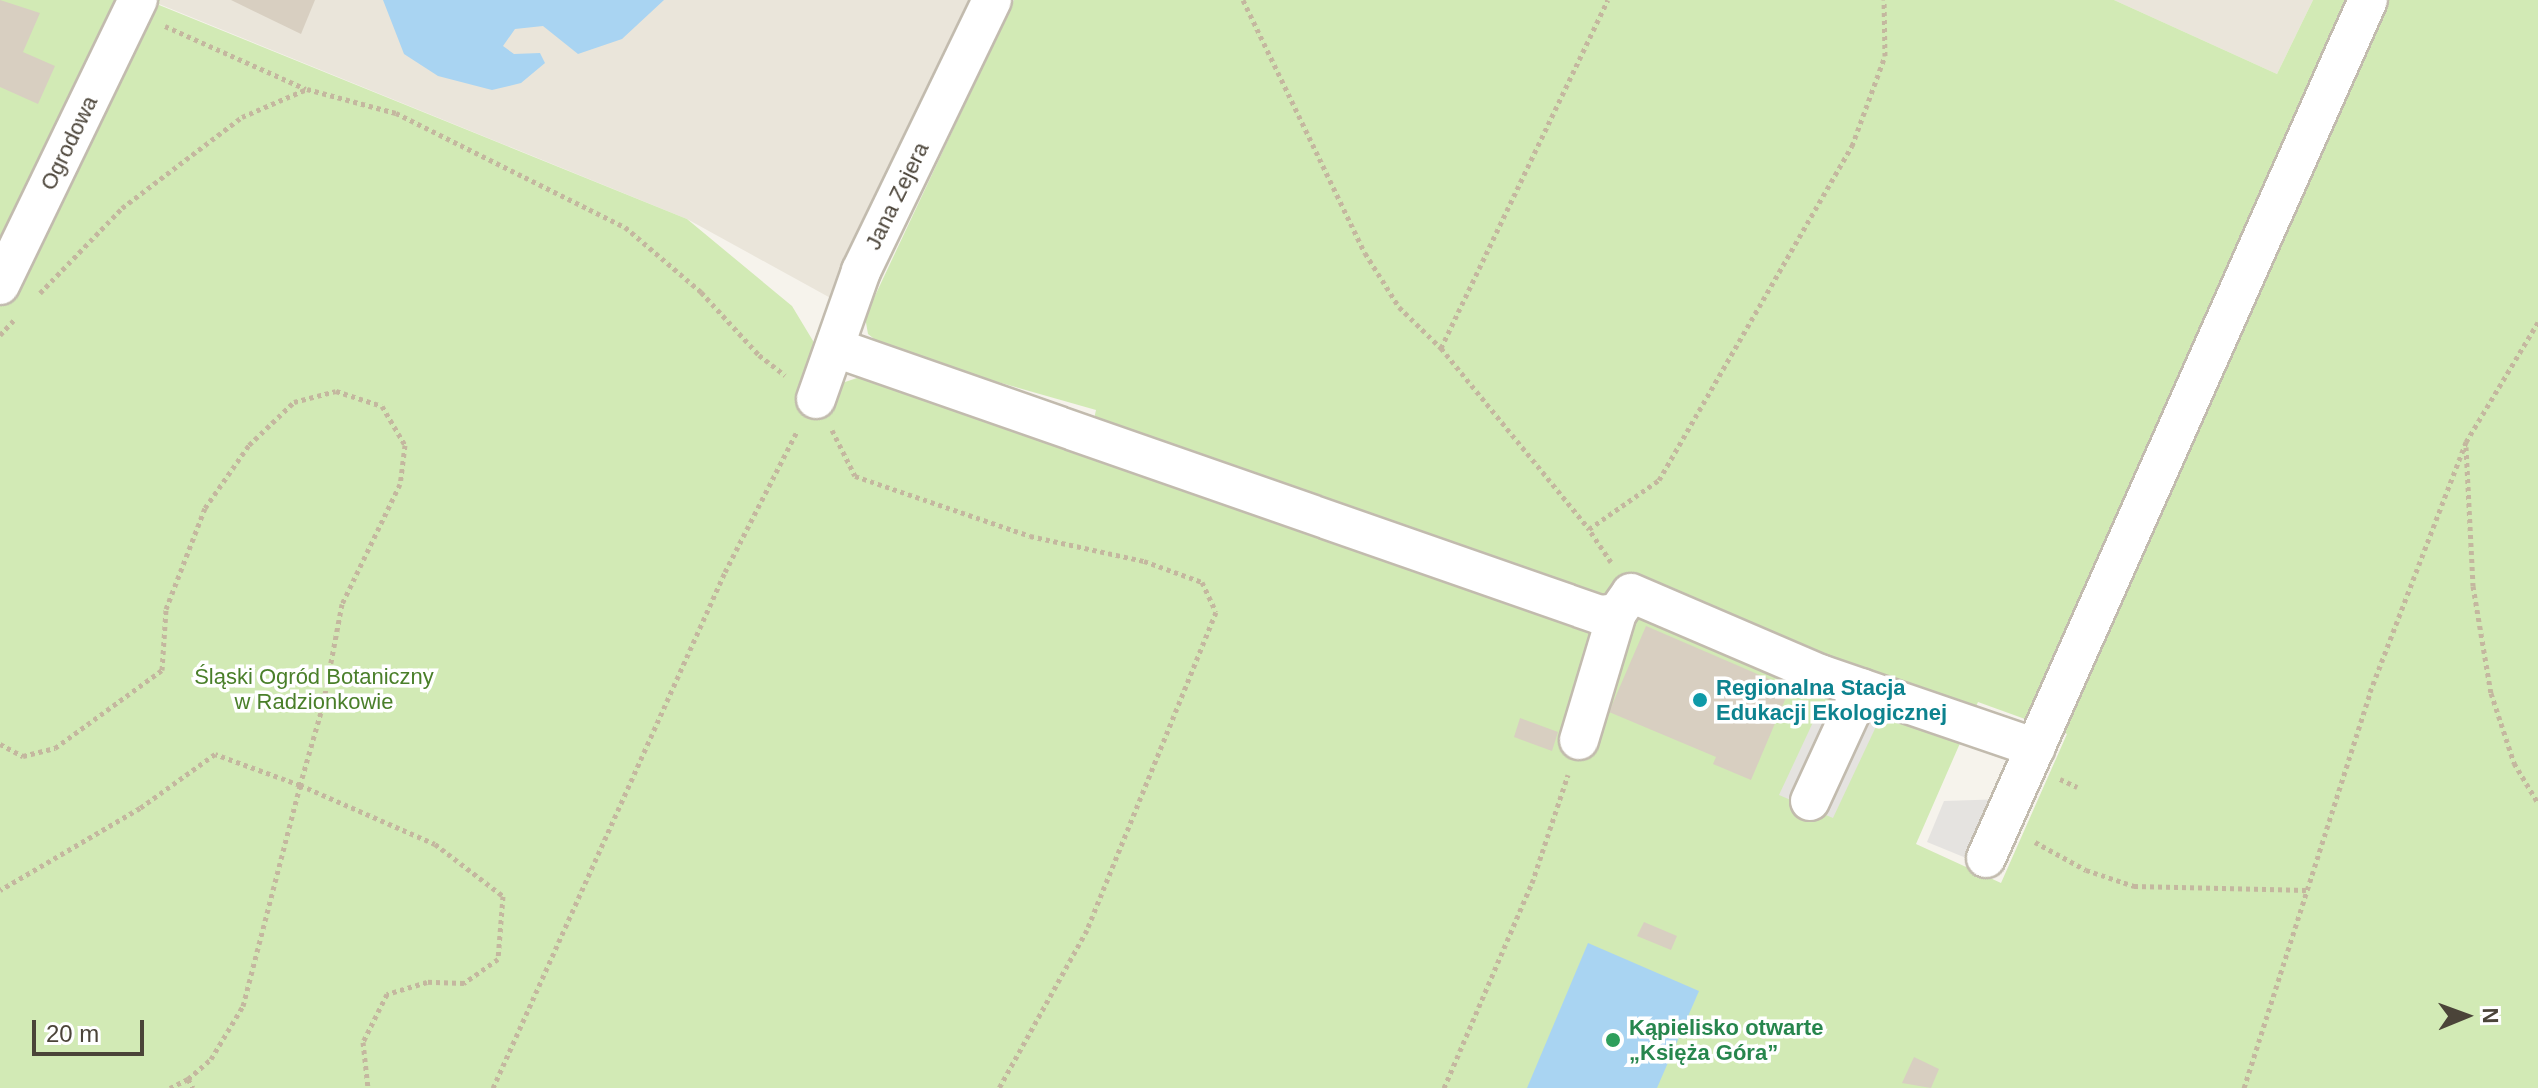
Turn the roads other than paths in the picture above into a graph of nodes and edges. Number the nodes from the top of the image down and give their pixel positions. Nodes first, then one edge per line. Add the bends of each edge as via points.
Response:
1 (992, 0) edge
2 (2368, 0) edge
3 (136, 6) edge
4 (17, 301) edge
5 (836, 348) junction
6 (816, 399) road end
7 (1616, 607) junction
8 (1862, 688) junction
9 (1579, 740) road end
10 (2036, 748) junction
11 (1810, 801) dead end
12 (1986, 858) dead end

1 - 5 street, Jana Zejera via 861,271
2 - 10 street
3 - 4 street, Ogrodowa
5 - 6 street, Jana Zejera
5 - 7 street
7 - 8 street
7 - 9 street
8 - 10 street
8 - 11 street
10 - 12 street

